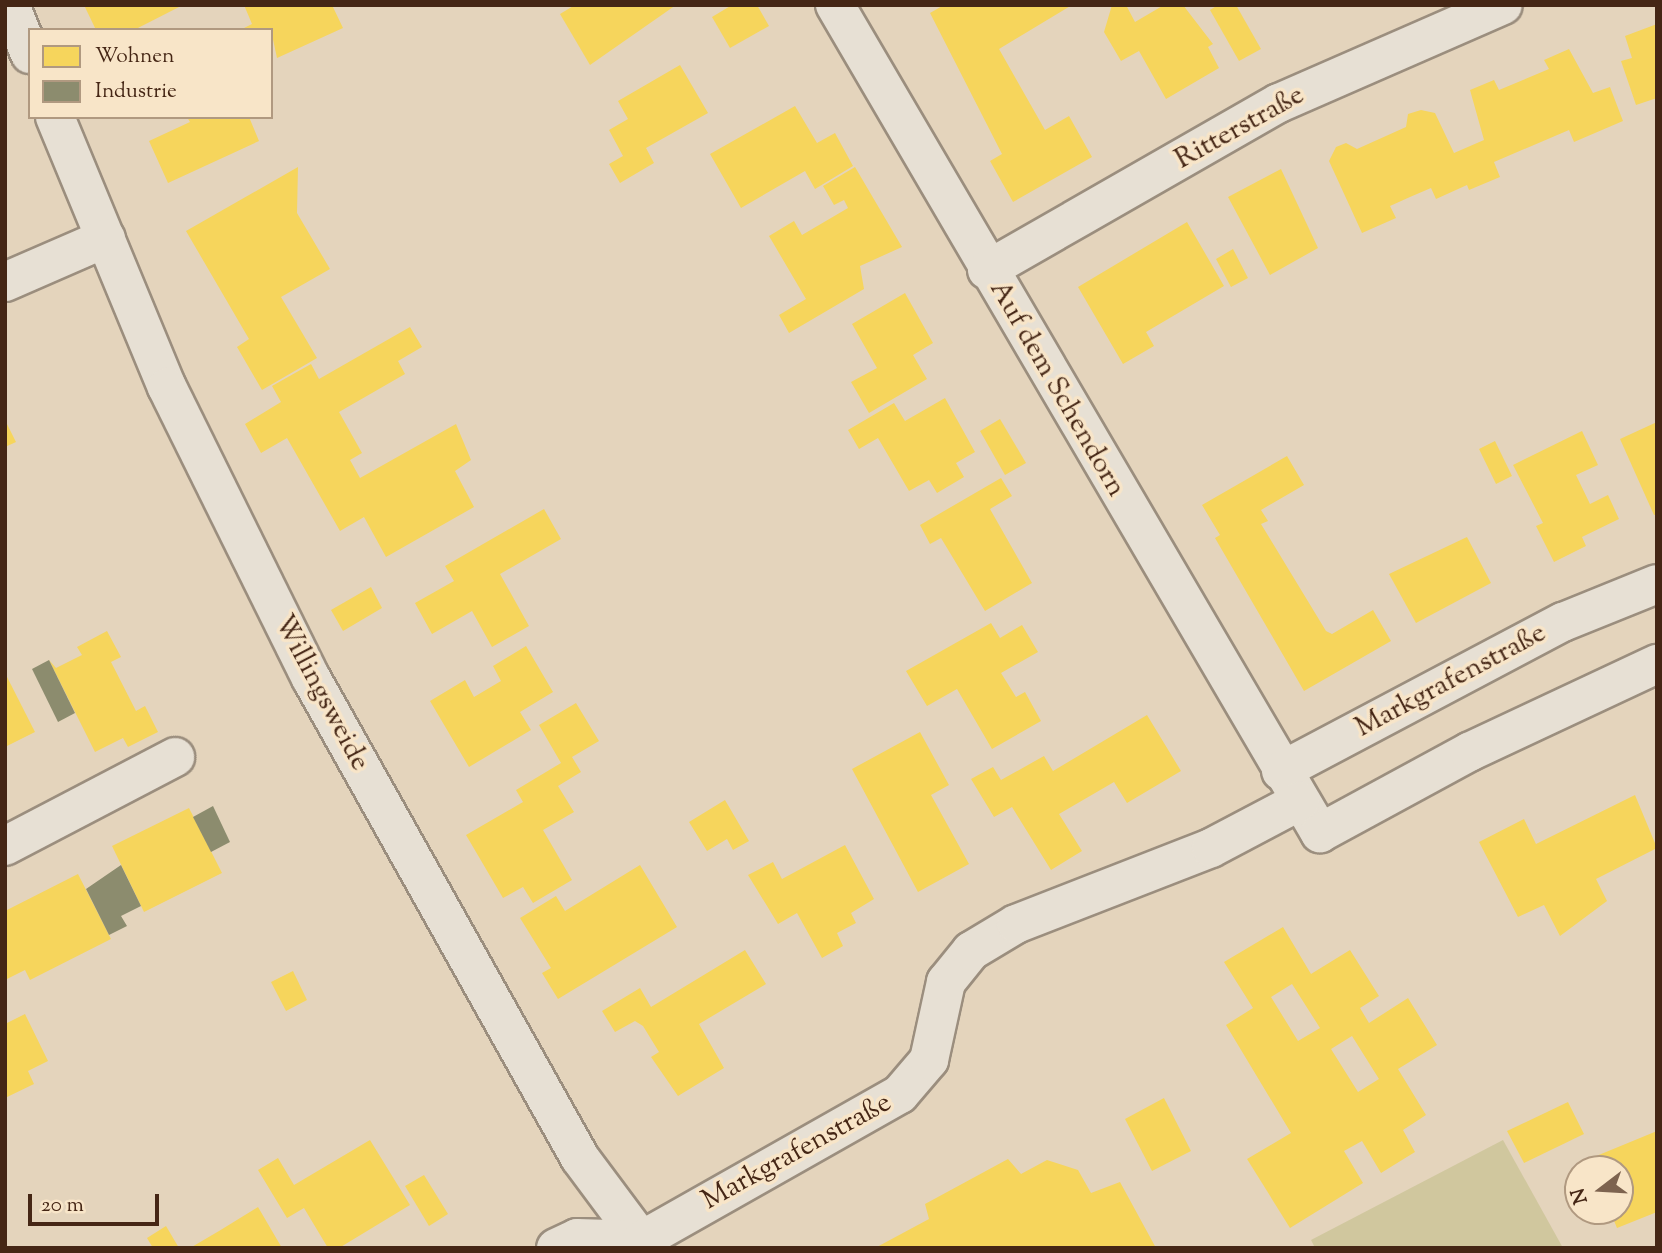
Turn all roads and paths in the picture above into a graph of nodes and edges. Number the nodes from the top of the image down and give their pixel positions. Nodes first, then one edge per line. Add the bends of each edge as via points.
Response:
1 (10, 5) edge
2 (835, 5) edge
3 (1503, 5) edge
4 (28, 49) edge
5 (56, 119) edge
6 (106, 238) junction
7 (987, 270) junction
8 (5, 282) edge
9 (1657, 584) edge
10 (1657, 664) edge
11 (175, 757) dead end
12 (1290, 786) junction
13 (5, 846) edge
14 (644, 1244) edge
15 (556, 1248) edge

1 - 4 street
2 - 7 street, Auf dem Schendorn
3 - 7 street, Ritterstraße via 1279,103
5 - 6 street, Willingsweide
6 - 8 street
6 - 14 street, Willingsweide via 167,387 311,678 580,1158
7 - 12 street, Auf dem Schendorn
9 - 12 street, Markgrafenstraße via 1563,622
10 - 12 street via 1469,752 1320,833
11 - 13 street
12 - 14 street, Markgrafenstraße via 1211,848 1016,924 971,951 946,982 929,1060 901,1094
14 - 15 street via 577,1238

